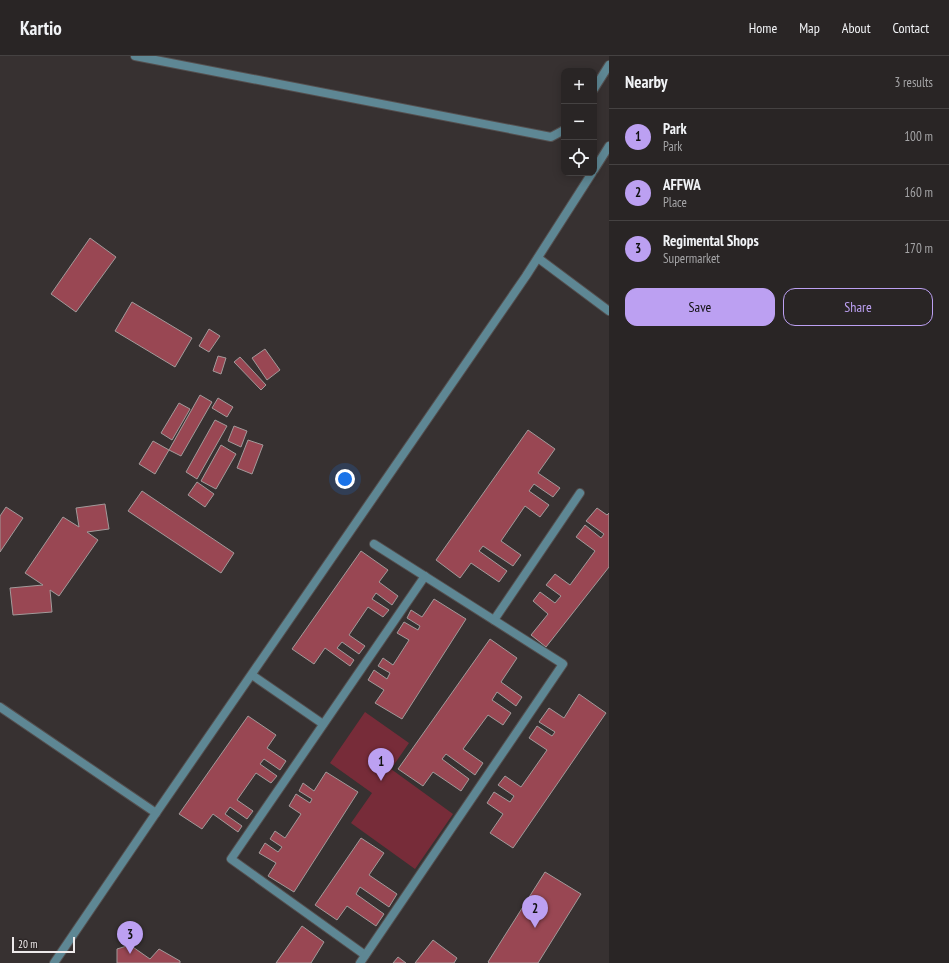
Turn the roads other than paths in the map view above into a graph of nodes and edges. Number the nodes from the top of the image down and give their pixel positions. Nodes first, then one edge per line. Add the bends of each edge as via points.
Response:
1 (135, 56) edge
2 (609, 65) edge
3 (597, 84) edge
4 (561, 132) edge
5 (609, 146) edge
6 (597, 165) edge
7 (590, 176) edge
8 (538, 258) junction
9 (609, 311) edge
10 (580, 493) dead end
11 (374, 544) dead end
12 (425, 576) junction
13 (494, 620) junction
14 (252, 675) junction
15 (0, 707) edge
16 (323, 724) junction
17 (156, 813) junction
18 (365, 955) junction
19 (54, 963) edge
20 (360, 963) edge

1 - 4 street via 551,137
2 - 3 street
5 - 6 street
7 - 8 street
8 - 9 street
8 - 14 street
10 - 13 street
11 - 12 street
12 - 13 street
12 - 16 street
13 - 18 street via 563,664
14 - 16 street
14 - 17 street
15 - 17 street
16 - 18 street via 232,859
17 - 19 street
18 - 20 street

